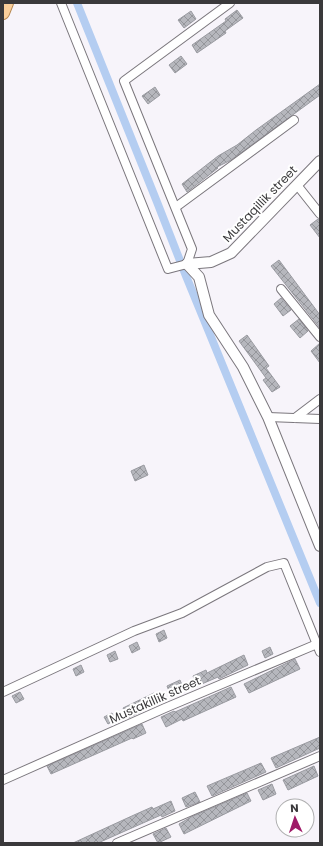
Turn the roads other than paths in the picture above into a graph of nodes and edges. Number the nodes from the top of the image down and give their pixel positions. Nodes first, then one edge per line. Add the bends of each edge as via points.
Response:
1 (7, 3) edge
2 (61, 3) edge
3 (230, 3) edge
4 (3, 13) edge
5 (294, 120) dead end
6 (320, 161) edge
7 (296, 185) junction
8 (176, 207) junction
9 (320, 214) edge
10 (187, 264) junction
11 (281, 289) dead end
12 (320, 337) edge
13 (320, 400) edge
14 (268, 417) junction
15 (295, 418) junction
16 (320, 419) edge
17 (320, 546) edge
18 (316, 644) junction
19 (320, 652) edge
20 (3, 692) edge
21 (320, 756) edge
22 (3, 780) edge
23 (117, 843) edge

1 - 4 main road
2 - 10 street, Mustaqillik street via 168,268
3 - 8 street via 124,81
5 - 8 street
6 - 7 street, Mustaqillik street
7 - 9 street
7 - 10 street, Mustaqillik street via 230,253 211,262
8 - 10 street via 192,250
10 - 14 street via 199,277 209,315 243,367
11 - 12 street
13 - 15 street
14 - 15 street
14 - 17 street
15 - 16 street
18 - 19 street
18 - 20 street via 284,563 267,567 182,613 134,631
18 - 22 street, Mustakillik street
21 - 23 street

